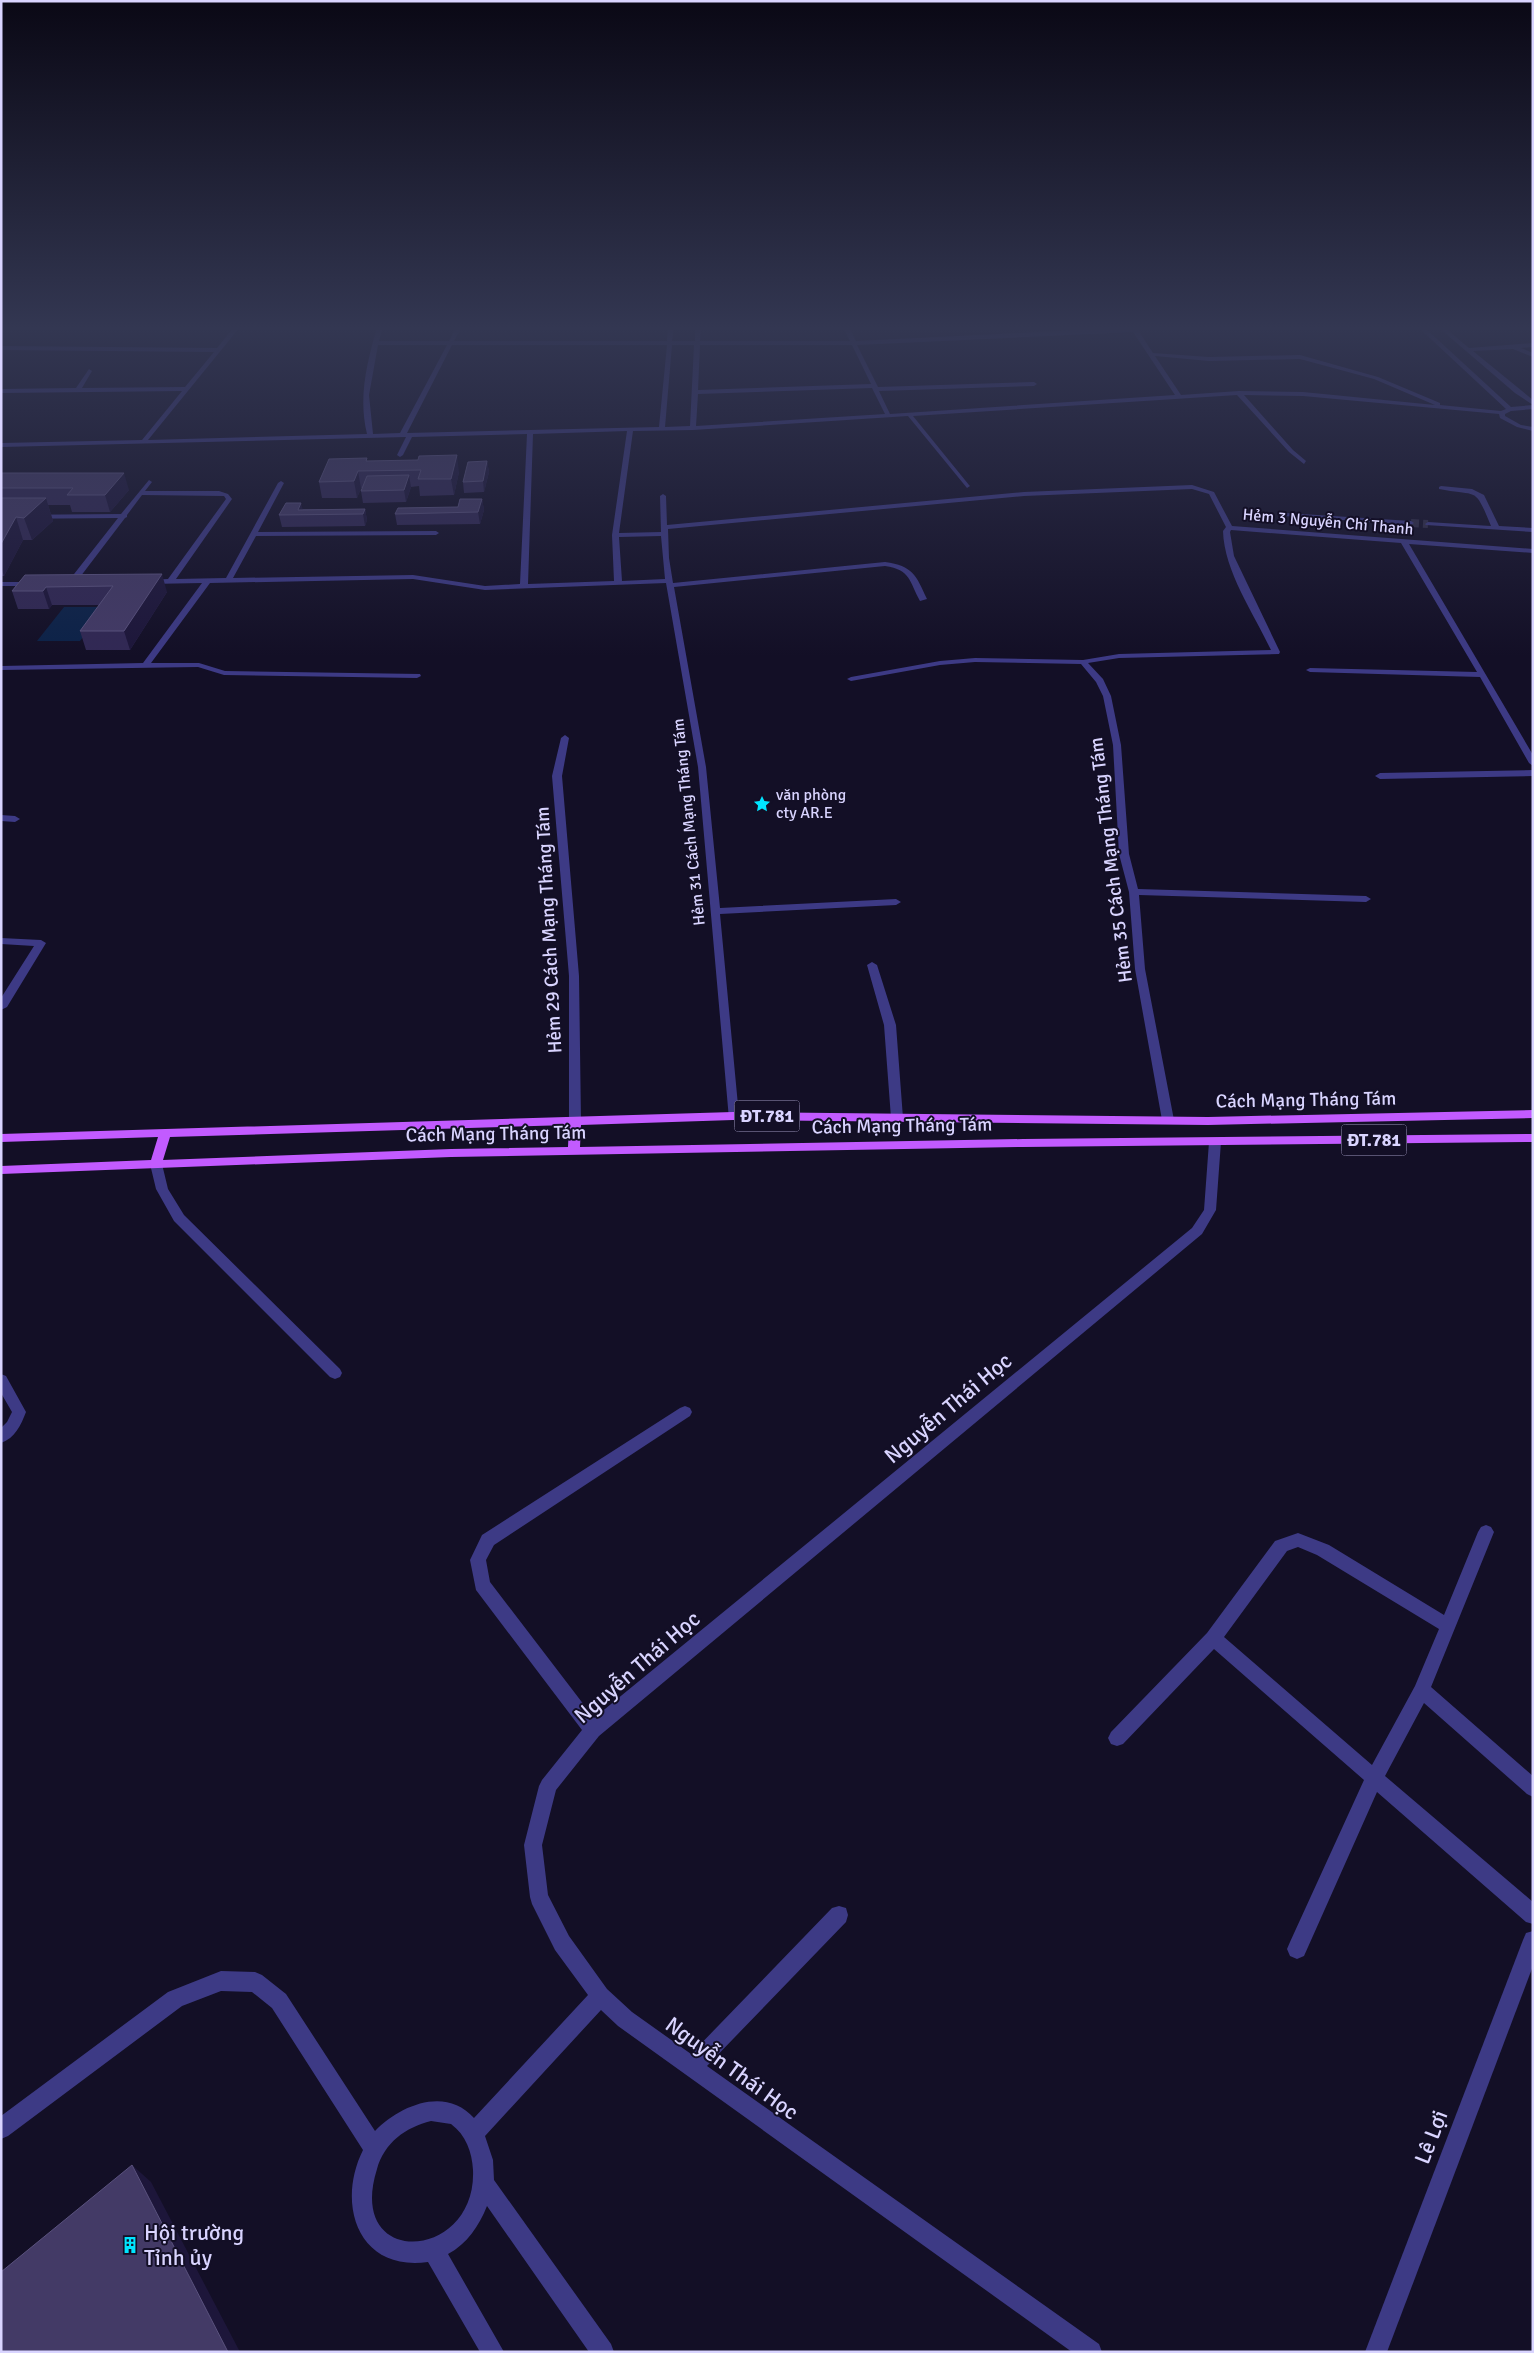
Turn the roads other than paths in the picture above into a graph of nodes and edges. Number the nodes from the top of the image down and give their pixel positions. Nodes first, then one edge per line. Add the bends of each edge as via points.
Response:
1 (410, 436) edge
2 (147, 437) edge
3 (339, 437) edge
4 (530, 437) edge
5 (629, 437) edge
6 (928, 437) edge
7 (1278, 437) edge
8 (143, 442) junction
9 (1, 445) edge
10 (400, 455) dead end
11 (1304, 462) dead end
12 (150, 482) dead end
13 (281, 483) dead end
14 (967, 486) dead end
15 (1441, 488) dead end
16 (142, 493) junction
17 (663, 496) dead end
18 (1286, 515) dead end
19 (125, 516) junction
20 (1, 517) edge
21 (1411, 523) tunnel mouth
22 (1428, 524) tunnel mouth
23 (1230, 528) junction
24 (1496, 528) junction
25 (1533, 530) edge
26 (664, 531) junction
27 (436, 533) dead end
28 (254, 534) junction
29 (615, 535) junction
30 (1404, 542) junction
31 (1533, 552) edge
32 (141, 582) edge
33 (170, 582) junction
34 (207, 582) junction
35 (228, 582) junction
36 (41, 583) edge
37 (61, 583) edge
38 (71, 583) junction
39 (81, 583) edge
40 (618, 583) junction
41 (671, 583) junction
42 (1, 584) edge
43 (524, 585) junction
44 (923, 599) dead end
45 (1083, 662) junction
46 (145, 666) junction
47 (1, 668) edge
48 (1310, 670) dead end
49 (1482, 675) junction
50 (417, 676) dead end
51 (851, 679) dead end
52 (564, 738) dead end
53 (1533, 763) edge
54 (1533, 773) edge
55 (1380, 776) dead end
56 (1, 818) edge
57 (15, 819) dead end
58 (1134, 892) junction
59 (1366, 899) dead end
60 (896, 902) dead end
61 (715, 911) junction
62 (1, 941) edge
63 (872, 965) dead end
64 (1, 1007) edge
65 (1533, 1114) edge
66 (733, 1116) junction
67 (897, 1118) junction
68 (1168, 1120) junction
69 (576, 1121) junction
70 (1208, 1121) junction
71 (165, 1133) junction
72 (1, 1138) edge
73 (1533, 1138) edge
74 (1215, 1142) junction
75 (574, 1151) junction
76 (156, 1164) junction
77 (1, 1170) edge
78 (335, 1373) dead end
79 (1, 1380) edge
80 (685, 1412) dead end
81 (1, 1437) edge
82 (1486, 1532) dead end
83 (1448, 1626) junction
84 (1213, 1638) junction
85 (1422, 1690) junction
86 (593, 1730) junction
87 (1117, 1738) dead end
88 (1374, 1779) junction
89 (1533, 1788) edge
90 (839, 1915) dead end
91 (1533, 1915) edge
92 (1533, 1940) edge
93 (1298, 1949) dead end
94 (600, 1996) junction
95 (692, 2068) junction
96 (1, 2129) edge
97 (474, 2133) junction
98 (374, 2148) junction
99 (484, 2184) junction
100 (433, 2250) junction
101 (492, 2352) edge
102 (603, 2352) edge
103 (1091, 2352) edge
104 (1376, 2352) edge

1 - 10 street
2 - 8 street
3 - 8 street
4 - 43 street
5 - 29 street
6 - 14 street
7 - 11 street
8 - 9 street
12 - 16 street
13 - 28 street
15 - 24 street via 1472,491 1482,496
16 - 19 street
16 - 33 street via 218,493 229,499
17 - 26 street, Hẻm 31 Cách Mạng Tháng Tám
18 - 21 street
19 - 20 street
19 - 38 street
22 - 24 street
23 - 26 street, Hẻm 3 Nguyễn Chí Thanh via 1212,493 1192,487 1024,494
23 - 30 street, Hẻm 3 Nguyễn Chí Thanh
23 - 45 street via 1226,530 1225,538 1231,557 1276,652 1119,656
24 - 25 street
26 - 29 street, Hẻm 3 Nguyễn Chí Thanh
26 - 41 street, Hẻm 31 Cách Mạng Tháng Tám
27 - 28 street
28 - 35 street
29 - 40 street
30 - 31 street, Hẻm 3 Nguyễn Chí Thanh
30 - 49 street
32 - 33 street
33 - 34 street
34 - 35 street
34 - 46 street
35 - 43 street via 413,577 485,588
36 - 42 street
37 - 38 street
38 - 39 street
40 - 41 street
40 - 43 street
41 - 44 street via 885,564 902,566 912,574
41 - 61 street, Hẻm 31 Cách Mạng Tháng Tám via 702,767
45 - 51 street via 975,660
45 - 58 street, Hẻm 35 Cách Mạng Tháng Tám via 1100,681 1107,696 1116,745 1124,854
46 - 47 street
46 - 50 street via 199,666 224,673
48 - 49 street
49 - 53 street
52 - 69 street, Hẻm 29 Cách Mạng Tháng Tám via 557,776 574,976
54 - 55 street
56 - 57 street
58 - 59 street
58 - 68 street, Hẻm 35 Cách Mạng Tháng Tám via 1140,969
60 - 61 street
61 - 66 street, Hẻm 31 Cách Mạng Tháng Tám
62 - 64 street via 40,943
63 - 67 street via 890,1025
65 - 70 main road, Cách Mạng Tháng Tám / ĐT.781
66 - 67 main road, Cách Mạng Tháng Tám / ĐT.781
66 - 69 main road, Cách Mạng Tháng Tám / ĐT.781
67 - 68 main road, Cách Mạng Tháng Tám / ĐT.781
68 - 70 main road, Cách Mạng Tháng Tám / ĐT.781
69 - 71 main road, Cách Mạng Tháng Tám / ĐT.781
69 - 75 main road
70 - 74 main road
71 - 72 main road, Cách Mạng Tháng Tám / ĐT.781
71 - 76 main road
73 - 74 main road, Cách Mạng Tháng Tám / ĐT.781
74 - 75 main road, Cách Mạng Tháng Tám / ĐT.781
74 - 86 street, Nguyễn Thái Học via 1210,1210 1197,1231
75 - 76 main road, Cách Mạng Tháng Tám / ĐT.781
76 - 77 main road, Cách Mạng Tháng Tám / ĐT.781
76 - 78 street via 162,1188 179,1218
79 - 81 street via 19,1412 13,1426
80 - 86 street via 488,1540 478,1560 482,1585
82 - 83 street
83 - 84 street via 1323,1550 1298,1540 1281,1546
83 - 85 street
84 - 87 street
84 - 88 street
85 - 88 street
85 - 89 street
86 - 94 street, Nguyễn Thái Học via 548,1786 533,1845 539,1896 562,1943
88 - 91 street
88 - 93 street
90 - 95 street
92 - 104 street, Lê Lợi
94 - 95 street, Nguyễn Thái Học via 625,2019
94 - 97 street
95 - 103 street, Nguyễn Thái Học
96 - 98 street via 175,2000 221,1981 255,1982 279,2001
97 - 98 street via 457,2116 438,2112 417,2113 386,2132
97 - 99 street via 483,2156
98 - 100 street via 363,2175 361,2204 369,2228 386,2246 408,2253
99 - 100 street via 475,2212 457,2235
99 - 102 street
100 - 101 street

